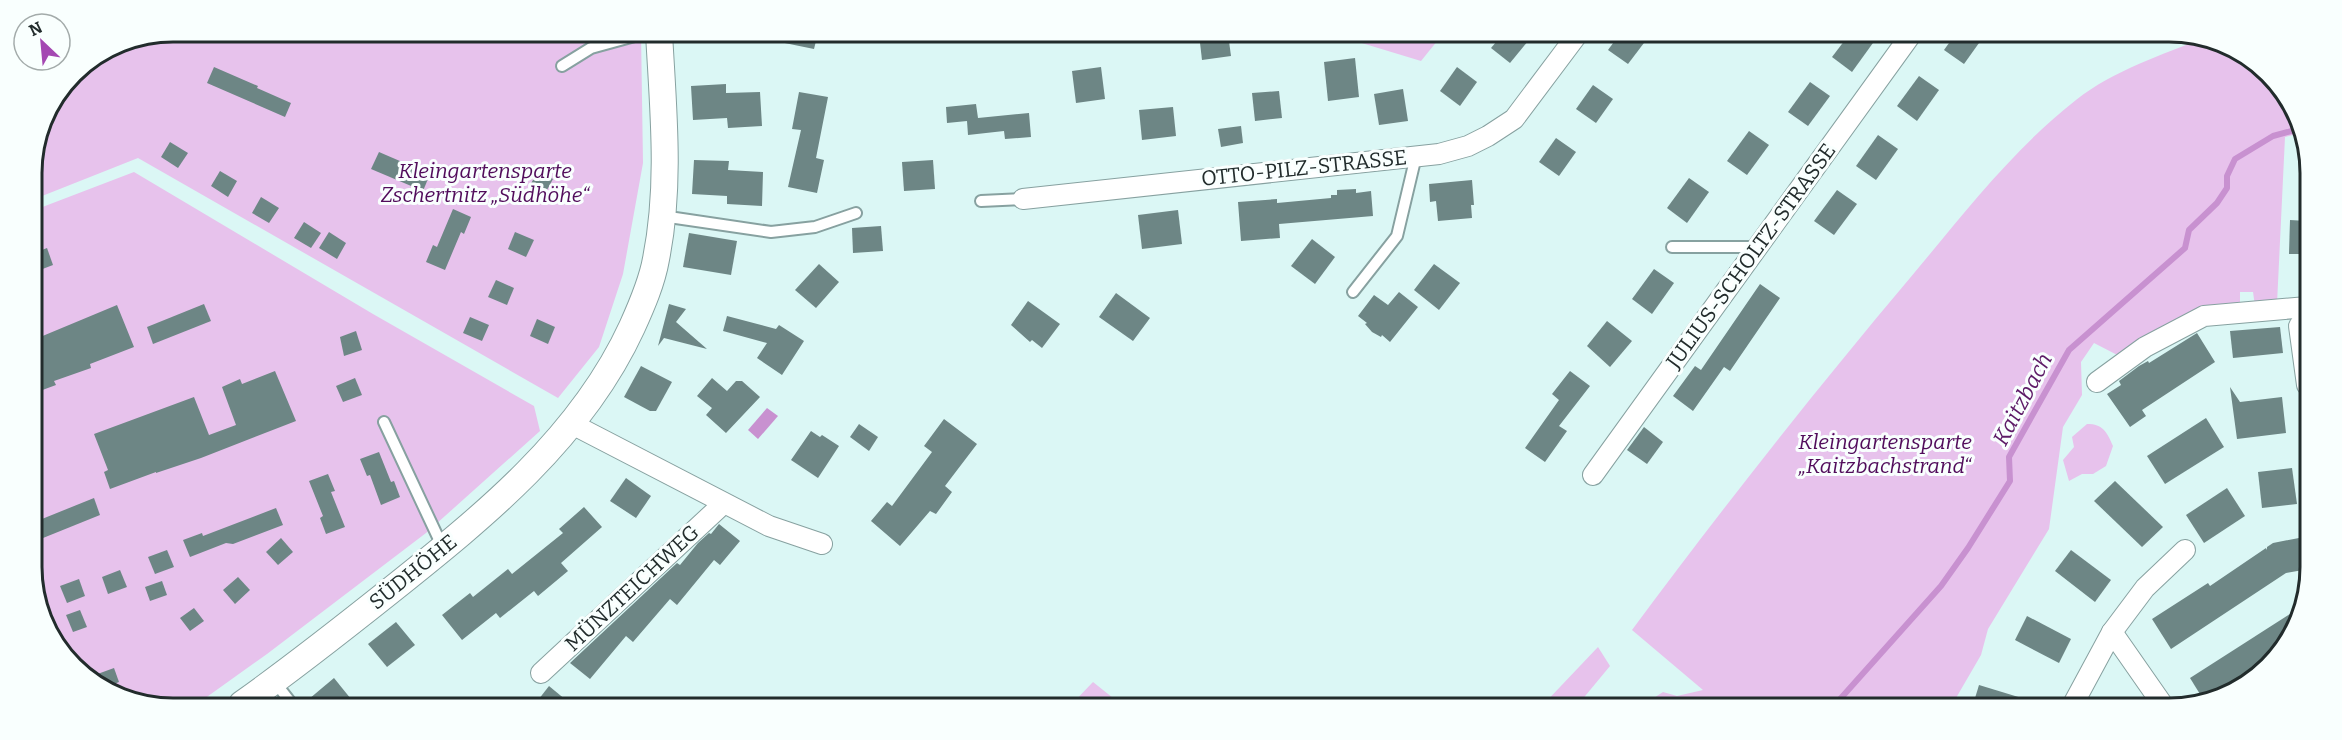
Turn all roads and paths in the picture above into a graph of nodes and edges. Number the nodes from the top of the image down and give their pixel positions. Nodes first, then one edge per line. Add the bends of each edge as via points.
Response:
1 (613, 42) edge
2 (659, 42) edge
3 (1572, 42) edge
4 (1906, 42) edge
5 (562, 66) dead end
6 (1416, 156) junction
7 (1023, 199) joint
8 (981, 201) dead end
9 (856, 213) dead end
10 (662, 216) junction
11 (1672, 247) dead end
12 (1758, 247) junction
13 (1353, 292) dead end
14 (2300, 308) edge
15 (2097, 382) dead end
16 (384, 422) dead end
17 (572, 424) junction
18 (1593, 476) dead end
19 (723, 504) junction
20 (822, 544) dead end
21 (443, 549) junction
22 (2185, 550) dead end
23 (2112, 632) junction
24 (541, 673) dead end
25 (274, 681) junction
26 (250, 698) edge
27 (287, 698) edge
28 (2076, 698) edge
29 (2158, 698) edge

1 - 5 lane via 591,48
2 - 10 street, SÜDHÖHE via 666,172
3 - 6 street, OTTO-PILZ-STRASSE via 1514,119 1468,146
4 - 12 street, JULIUS-SCHOLTZ-STRASSE
6 - 7 street, OTTO-PILZ-STRASSE
6 - 13 lane via 1398,236
7 - 8 lane, OTTO-PILZ-STRASSE
9 - 10 lane via 815,227 771,232
10 - 17 street, SÜDHÖHE via 656,260 642,304 619,356
11 - 12 lane
12 - 18 street, JULIUS-SCHOLTZ-STRASSE
14 - 15 street via 2204,316 2145,346
16 - 21 lane
17 - 19 street, MÜNZTEICHWEG
17 - 21 street, SÜDHÖHE via 534,466
19 - 20 street, MÜNZTEICHWEG via 769,526
19 - 24 street, MÜNZTEICHWEG
21 - 25 street, SÜDHÖHE
22 - 23 street via 2145,588
23 - 28 street
23 - 29 street
25 - 26 street, SÜDHÖHE
25 - 27 lane

